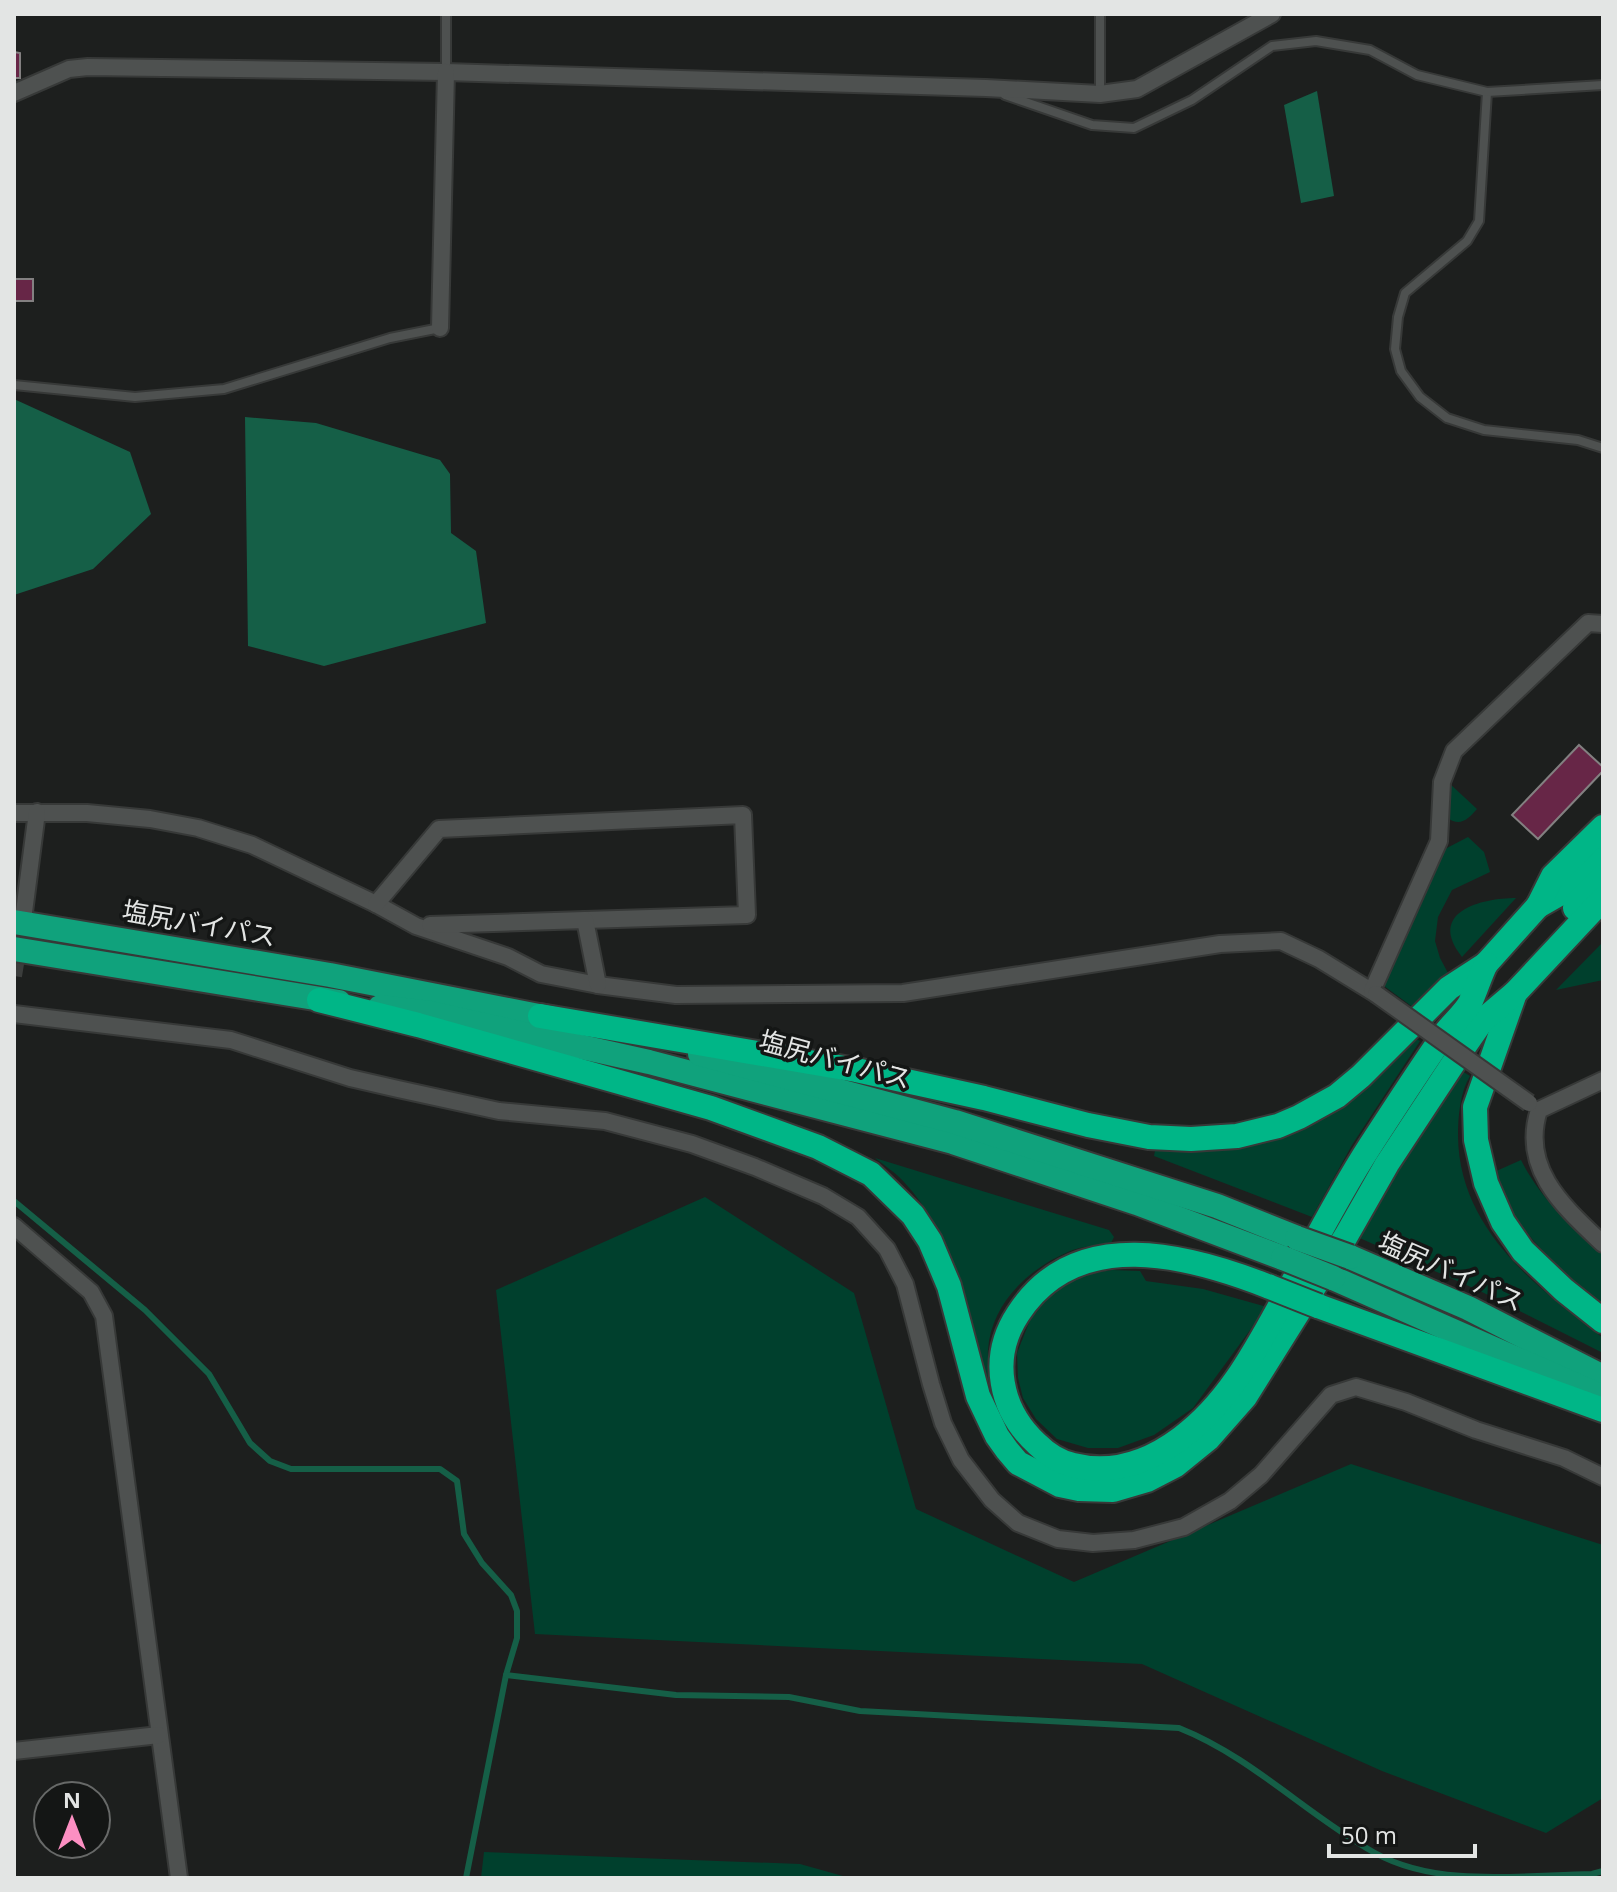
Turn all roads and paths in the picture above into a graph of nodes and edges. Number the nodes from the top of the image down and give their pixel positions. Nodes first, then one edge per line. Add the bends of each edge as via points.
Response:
1 (446, 14) edge
2 (1100, 14) edge
3 (1272, 14) edge
4 (446, 72) junction
5 (1603, 85) edge
6 (986, 88) junction
7 (1487, 92) junction
8 (14, 93) edge
9 (1100, 94) junction
10 (440, 328) joint
11 (14, 385) edge
12 (1603, 448) edge
13 (1603, 624) edge
14 (37, 812) junction
15 (14, 813) edge
16 (1603, 827) edge
17 (1603, 852) edge
18 (1603, 877) edge
19 (1603, 899) edge
20 (376, 904) junction
21 (1538, 906) junction
22 (19, 917) edge
23 (585, 920) junction
24 (1603, 921) edge
25 (416, 926) junction
26 (1570, 934) junction
27 (14, 949) edge
28 (1486, 964) junction
29 (598, 985) junction
30 (1374, 993) junction
31 (1515, 993) junction
32 (319, 1000) junction
33 (14, 1014) edge
34 (540, 1016) junction
35 (1603, 1080) edge
36 (1534, 1107) junction
37 (14, 1226) edge
38 (1603, 1244) edge
39 (1290, 1248) junction
40 (1603, 1321) edge
41 (1603, 1377) edge
42 (1603, 1397) edge
43 (1603, 1410) edge
44 (1603, 1477) edge
45 (159, 1735) junction
46 (14, 1751) edge
47 (179, 1878) edge

1 - 4 lane
2 - 9 lane
3 - 9 street via 1137,89
4 - 6 street
4 - 8 street via 88,67 69,69
4 - 10 street
5 - 7 lane
6 - 7 lane via 1092,125 1134,128 1192,100 1272,46 1316,41 1370,50 1417,75
6 - 9 street
7 - 12 lane via 1479,221 1467,241 1405,293 1395,349 1401,371 1420,397 1447,418 1484,430 1578,440
10 - 11 lane via 224,389 135,397
13 - 30 street via 1588,623 1454,751 1442,782 1439,841
14 - 15 street
14 - 20 street via 150,819 198,828 252,845
14 - 22 street
16 - 21 highway via 1553,876
17 - 21 highway via 1566,890
18 - 26 highway via 1576,904
19 - 26 highway
20 - 23 street via 439,829 743,815 747,915
20 - 25 street
21 - 28 highway
22 - 34 highway, 塩尻バイパス
23 - 25 street
23 - 29 street
24 - 26 highway
25 - 29 street via 508,957 541,974
26 - 31 highway
27 - 32 highway, 塩尻バイパス
28 - 34 highway via 1449,988 1337,1096 1278,1126 1214,1139 1149,1137 856,1070
28 - 43 highway, bridge via 1468,1006 1368,1148 1252,1358 1199,1424 1145,1460 1117,1467 1071,1465 1045,1452 1025,1432 1001,1380 1003,1351 1014,1320 1039,1287 1079,1264 1138,1253 1217,1268 1270,1287 1318,1306
29 - 30 street via 676,995 903,993 1220,944 1281,941
30 - 36 street, bridge
31 - 32 highway via 1482,1021 1464,1047 1235,1409 1176,1465 1132,1485 1097,1491 1060,1485 1018,1463 997,1436 978,1396 949,1286 930,1241 913,1215 871,1174 818,1147 711,1108
31 - 40 highway via 1475,1107 1483,1173 1503,1222 1523,1251
32 - 39 highway, 塩尻バイパス via 430,1013 749,1087 953,1142
33 - 44 street via 231,1040 350,1078 499,1111 605,1121 692,1144 823,1196 858,1217 887,1249 905,1284 943,1423 961,1460 1018,1523 1058,1539 1134,1540 1184,1527 1230,1501 1261,1475 1331,1395 1356,1387 1564,1458
34 - 39 highway, 塩尻バイパス via 754,1066 955,1122 1217,1206
35 - 36 street
36 - 38 street via 1535,1159 1559,1200
37 - 45 street via 91,1292 104,1316
39 - 41 highway, 塩尻バイパス, bridge via 1350,1257 1468,1308
39 - 42 highway, 塩尻バイパス, bridge via 1333,1278
45 - 46 street
45 - 47 street

